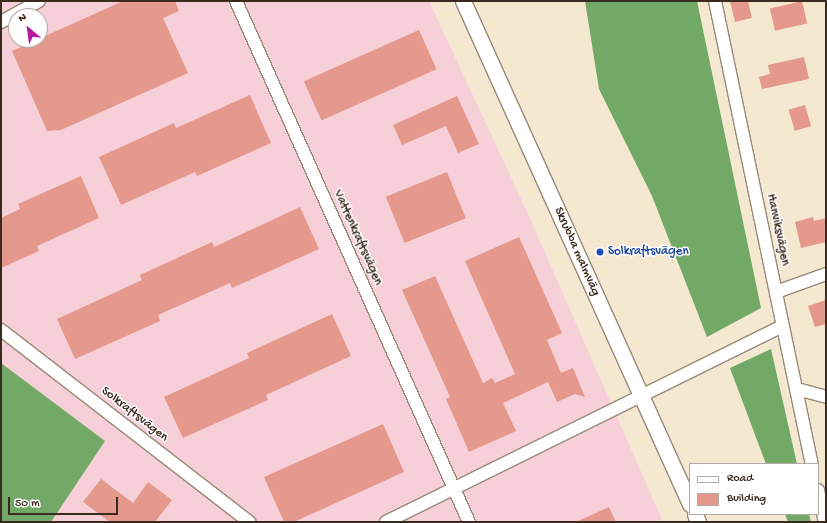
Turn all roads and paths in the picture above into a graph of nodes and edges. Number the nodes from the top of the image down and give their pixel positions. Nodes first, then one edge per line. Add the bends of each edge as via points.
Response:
1 (39, 1) edge
2 (236, 1) edge
3 (463, 1) edge
4 (715, 1) edge
5 (1, 22) edge
6 (826, 274) edge
7 (776, 292) junction
8 (782, 326) junction
9 (1, 330) edge
10 (796, 389) junction
11 (641, 395) junction
12 (826, 397) edge
13 (812, 463) edge
14 (455, 487) junction
15 (819, 495) edge
16 (689, 502) edge
17 (250, 522) edge
18 (386, 522) edge
19 (469, 522) edge
20 (825, 522) edge

1 - 5 street
2 - 14 street, Vattenkraftsvägen
3 - 11 street, Skrubba malmväg
4 - 7 street, Hanviksvägen
6 - 7 street
7 - 8 street, Hanviksvägen
8 - 10 street, Hanviksvägen
8 - 11 street
9 - 17 street, Solkraftsvägen
10 - 12 street
10 - 13 street, Hanviksvägen
11 - 14 street via 567,434
11 - 16 street, Skrubba malmväg
14 - 18 street
14 - 19 street, Vattenkraftsvägen
15 - 20 street

